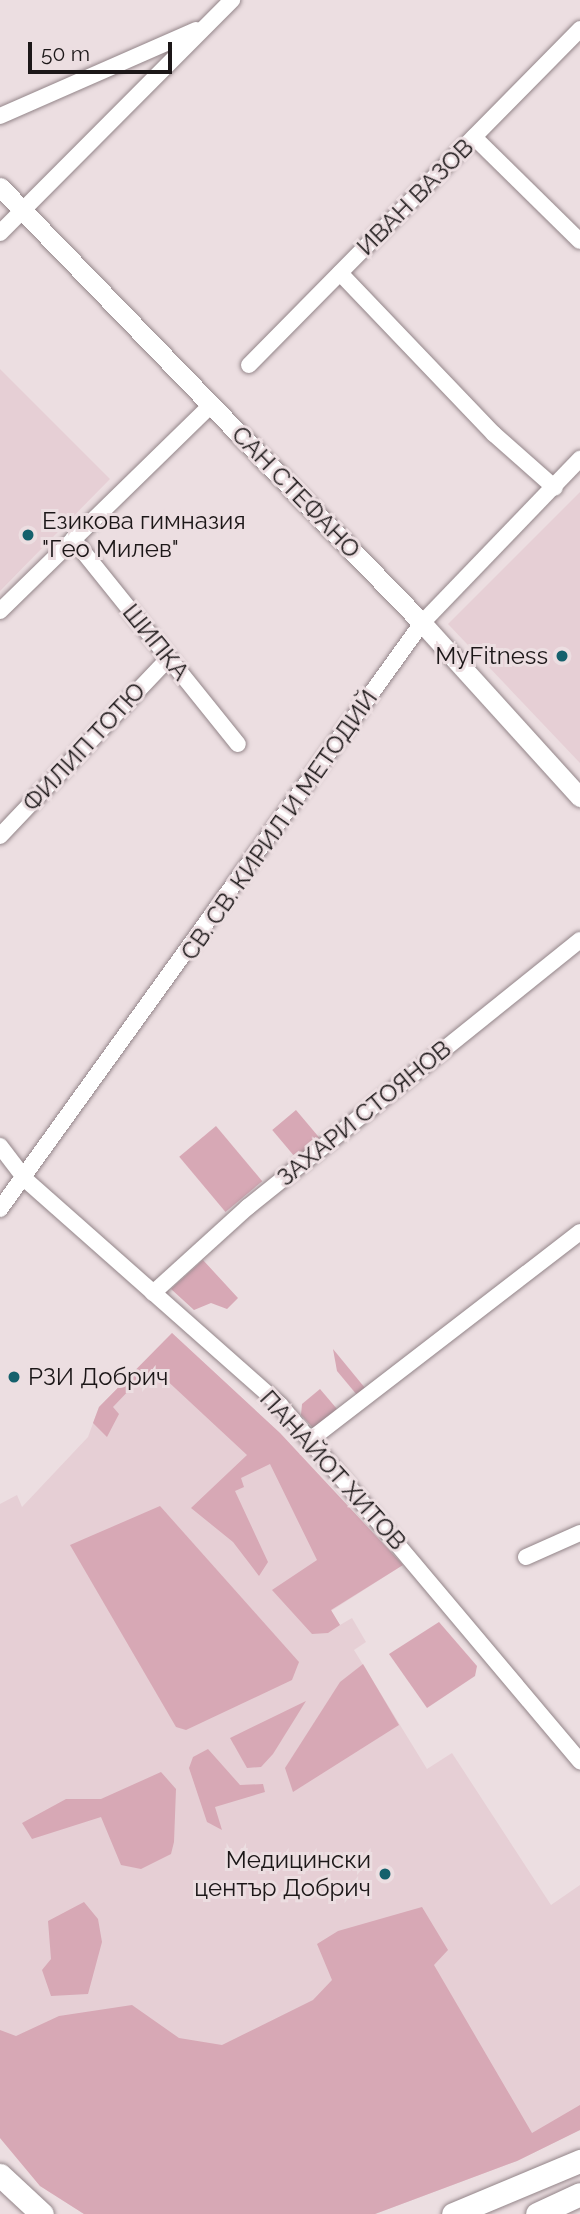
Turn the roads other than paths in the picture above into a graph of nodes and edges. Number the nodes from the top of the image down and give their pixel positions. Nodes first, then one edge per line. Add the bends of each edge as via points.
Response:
1 (232, 0) edge
2 (208, 24) junction
3 (580, 29) edge
4 (0, 116) edge
5 (474, 136) junction
6 (2, 187) edge
7 (23, 209) junction
8 (0, 233) edge
9 (580, 241) edge
10 (340, 273) junction
11 (249, 365) dead end
12 (212, 404) junction
13 (580, 459) edge
14 (555, 488) junction
15 (73, 540) junction
16 (0, 611) edge
17 (422, 623) junction
18 (169, 658) junction
19 (238, 744) dead end
20 (580, 797) edge
21 (0, 836) edge
22 (580, 940) edge
23 (0, 1146) edge
24 (26, 1180) junction
25 (0, 1209) edge
26 (580, 1232) edge
27 (153, 1293) junction
28 (310, 1440) junction
29 (580, 1533) edge
30 (526, 1557) dead end
31 (580, 1761) edge
32 (580, 2161) edge
33 (0, 2175) edge
34 (580, 2194) edge
35 (42, 2214) edge
36 (453, 2214) edge
37 (537, 2214) edge

1 - 2 street
2 - 4 street
2 - 7 street
3 - 5 street, ИВАН ВАЗОВ
5 - 9 street
5 - 10 street, ИВАН ВАЗОВ
6 - 7 street, САН СТЕФАНО
7 - 8 street
7 - 12 street, САН СТЕФАНО
10 - 11 street, ИВАН ВАЗОВ
10 - 14 street via 494,434
12 - 15 street
12 - 17 street, САН СТЕФАНО
13 - 14 street, СВ. СВ. КИРИЛ И МЕТОДИЙ
14 - 17 street, СВ. СВ. КИРИЛ И МЕТОДИЙ
15 - 16 street
15 - 18 street, ШИПКА
17 - 20 street, САН СТЕФАНО
17 - 24 street, СВ. СВ. КИРИЛ И МЕТОДИЙ
18 - 19 street, ШИПКА
18 - 21 street, ФИЛИП ТОТЮ
22 - 27 street, ЗАХАРИ СТОЯНОВ via 247,1207
23 - 24 street, ПАНАЙОТ ХИТОВ
24 - 25 street, СВ. СВ. КИРИЛ И МЕТОДИЙ
24 - 27 street, ПАНАЙОТ ХИТОВ
26 - 28 street
27 - 28 street, ПАНАЙОТ ХИТОВ via 279,1405
28 - 31 street, ПАНАЙОТ ХИТОВ
29 - 30 street
32 - 36 main road
33 - 35 main road
34 - 37 main road

